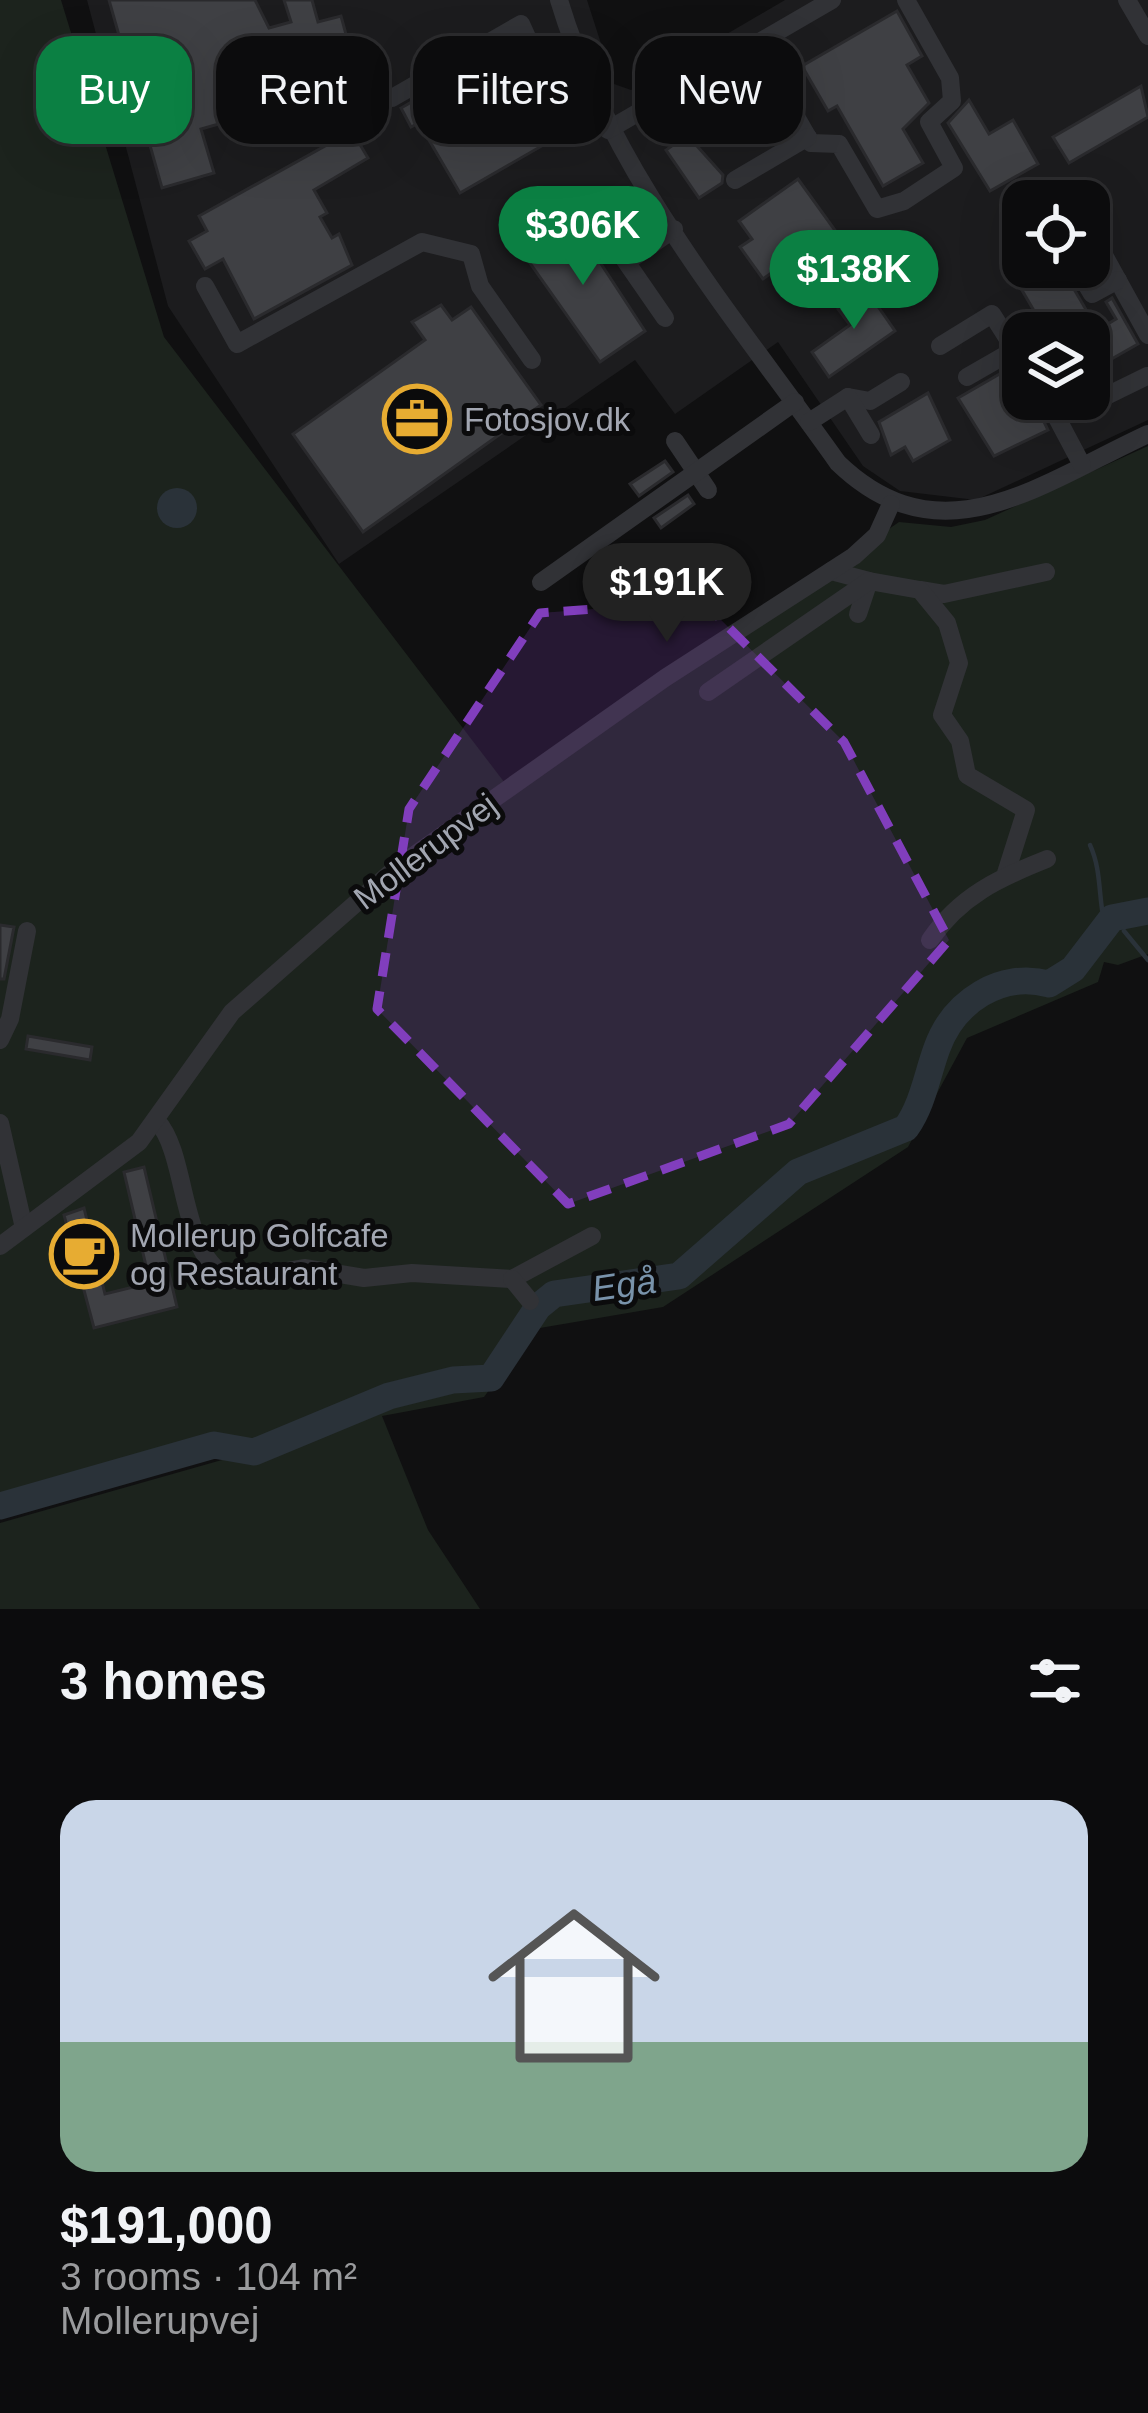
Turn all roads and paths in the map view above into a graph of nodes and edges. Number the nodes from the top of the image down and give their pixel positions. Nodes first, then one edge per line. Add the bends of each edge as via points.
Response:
1 (559, 0) edge
2 (832, 0) edge
3 (906, 0) edge
4 (1127, 0) edge
5 (569, 34) joint
6 (500, 36) edge
7 (526, 36) edge
8 (564, 36) edge
9 (770, 36) edge
10 (1148, 37) edge
11 (413, 86) edge
12 (392, 98) dead end
13 (803, 128) edge
14 (611, 134) edge
15 (808, 137) junction
16 (734, 180) dead end
17 (591, 211) dead end
18 (674, 229) junction
19 (627, 262) junction
20 (1110, 266) edge
21 (1118, 280) junction
22 (1110, 284) edge
23 (205, 286) dead end
24 (665, 318) dead end
25 (1002, 330) edge
26 (1148, 335) edge
27 (940, 346) dead end
28 (532, 360) dead end
29 (1002, 363) edge
30 (1148, 376) edge
31 (967, 377) dead end
32 (901, 382) dead end
33 (1110, 394) edge
34 (848, 397) junction
35 (795, 402) junction
36 (1058, 420) edge
37 (809, 422) junction
38 (1148, 434) edge
39 (871, 435) dead end
40 (675, 441) dead end
41 (1082, 465) junction
42 (696, 472) junction
43 (708, 490) dead end
44 (891, 504) junction
45 (831, 571) junction
46 (1046, 572) dead end
47 (869, 581) junction
48 (541, 582) dead end
49 (920, 590) junction
50 (858, 614) dead end
51 (708, 692) dead end
52 (1047, 859) dead end
53 (1006, 873) junction
54 (27, 932) dead end
55 (930, 940) dead end
56 (0, 1040) edge
57 (157, 1121) junction
58 (0, 1123) edge
59 (24, 1228) junction
60 (592, 1236) dead end
61 (0, 1246) edge
62 (512, 1280) junction
63 (530, 1301) dead end

1 - 5 street
2 - 9 street
3 - 15 street via 950,78 952,101 929,122 954,168 904,202 878,209 839,144
4 - 10 street
5 - 8 street
6 - 7 street via 521,24
11 - 12 street
13 - 15 street
14 - 18 street
15 - 16 street
17 - 19 street
18 - 19 street
18 - 35 street
19 - 24 street
20 - 21 street
21 - 22 street
21 - 26 street
23 - 28 street via 237,344 422,242 471,254 480,286
25 - 27 street via 992,314
29 - 31 street
30 - 33 street
32 - 34 street via 870,401
34 - 37 street
34 - 39 street
35 - 37 street
35 - 42 street
36 - 41 street
37 - 44 street via 838,463
38 - 41 street
40 - 42 street
41 - 44 street via 968,512
42 - 43 street
42 - 48 street
44 - 45 street, Mollerupvej via 877,535
45 - 47 street
45 - 57 street, Mollerupvej via 397,868 232,1012
46 - 49 street via 944,594
47 - 49 street
47 - 50 street
47 - 51 street
49 - 53 street via 952,636 958,672 942,715 960,741 967,775 1026,810
52 - 53 street
53 - 55 street via 959,904
54 - 56 street
57 - 59 street, Mollerupvej via 116,1162
57 - 62 street via 194,1228 226,1277 304,1268 364,1278
58 - 59 street
59 - 61 street, Mollerupvej
60 - 62 street
62 - 63 street

